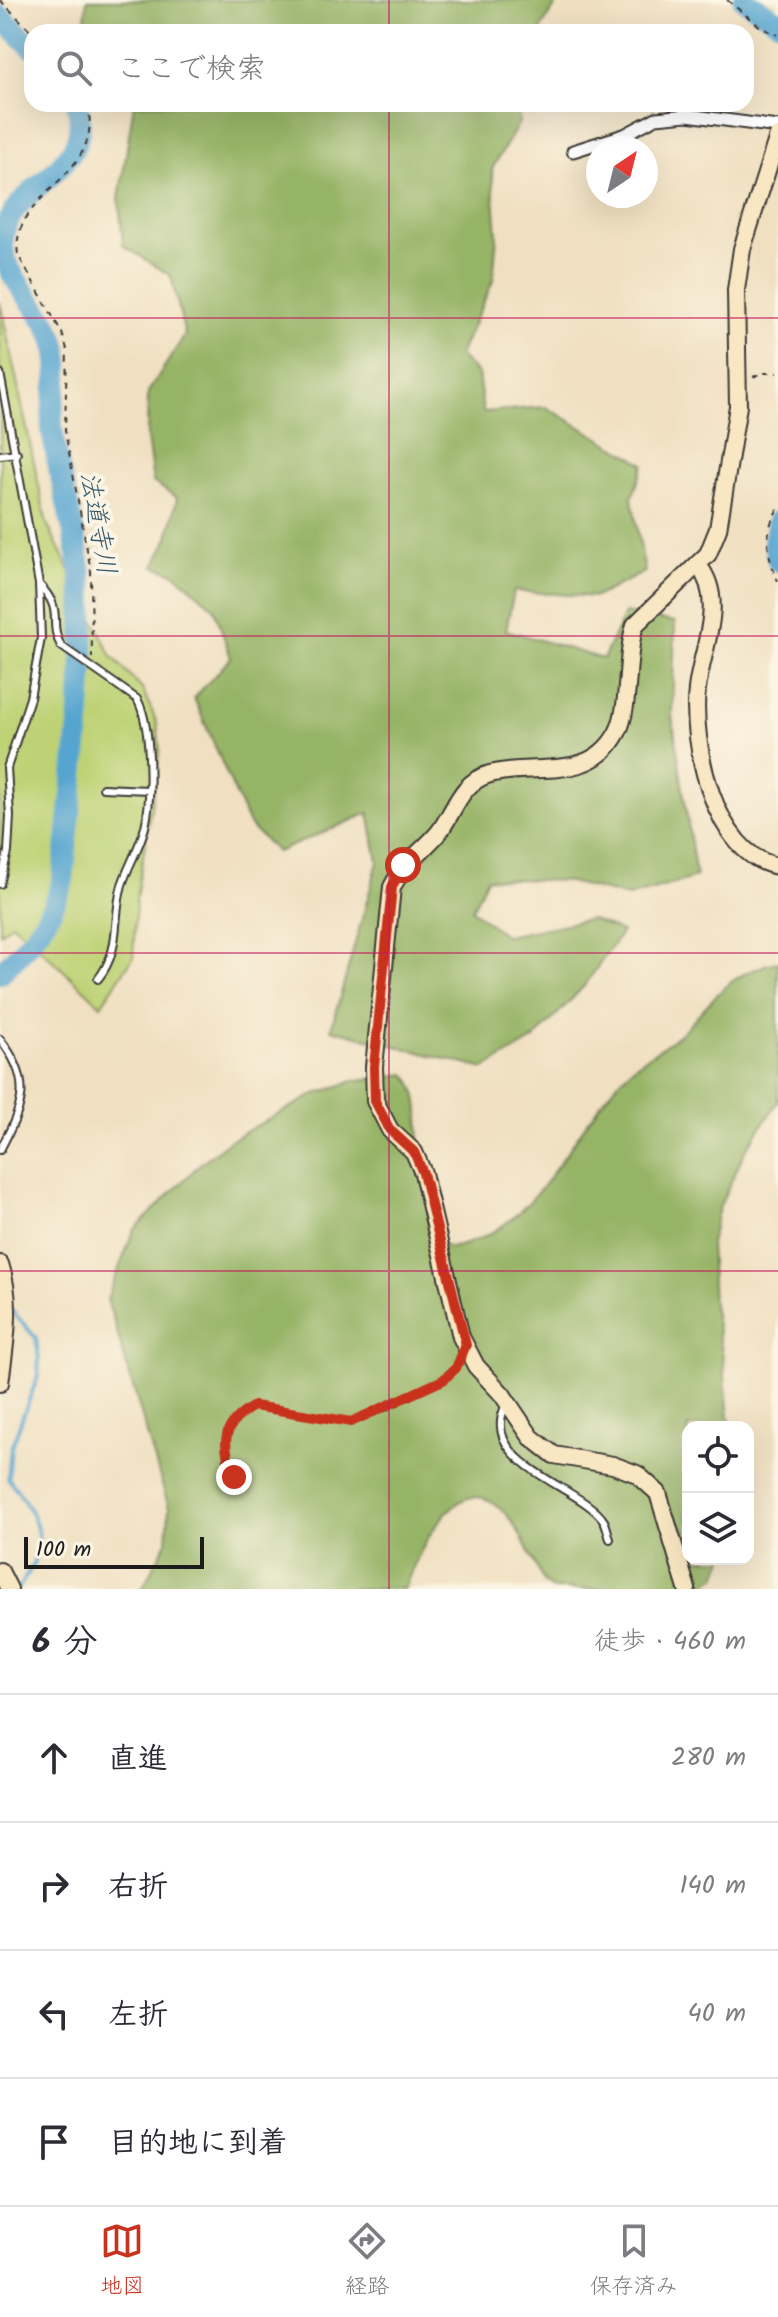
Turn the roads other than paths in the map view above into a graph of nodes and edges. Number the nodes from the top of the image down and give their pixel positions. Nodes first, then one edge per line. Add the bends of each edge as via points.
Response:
1 (778, 127) edge
2 (778, 136) edge
3 (573, 151) dead end
4 (0, 373) edge
5 (17, 453) junction
6 (0, 455) edge
7 (698, 565) junction
8 (39, 584) junction
9 (103, 788) dead end
10 (149, 790) junction
11 (778, 866) edge
12 (0, 884) edge
13 (98, 979) dead end
14 (0, 1039) edge
15 (0, 1150) edge
16 (1, 1266) edge
17 (0, 1383) edge
18 (508, 1401) junction
19 (610, 1539) dead end
20 (0, 1571) edge
21 (9, 1589) edge
22 (687, 1589) edge

1 - 3 street via 687,115 656,118
2 - 7 street via 742,249 736,290 738,406 718,529
4 - 5 lane
5 - 6 lane
5 - 8 lane
7 - 11 street via 714,595 697,691 697,729 710,784 732,840 757,860
7 - 18 street via 635,625 621,726 601,753 575,768 489,774 475,782 461,793 439,832 403,865 392,887 375,1101 390,1130 414,1152 423,1173 466,1345 476,1366
8 - 10 lane via 54,600 57,638 137,699 145,712
8 - 12 lane via 41,638 30,698 7,768 8,852
9 - 10 lane
10 - 13 lane via 145,828 122,885 114,957
14 - 15 lane via 22,1079 22,1108
16 - 17 street via 8,1324
18 - 19 lane via 500,1417 504,1437 547,1482 604,1521
18 - 22 street via 531,1437 554,1455 613,1465 637,1474 658,1493
20 - 21 street

